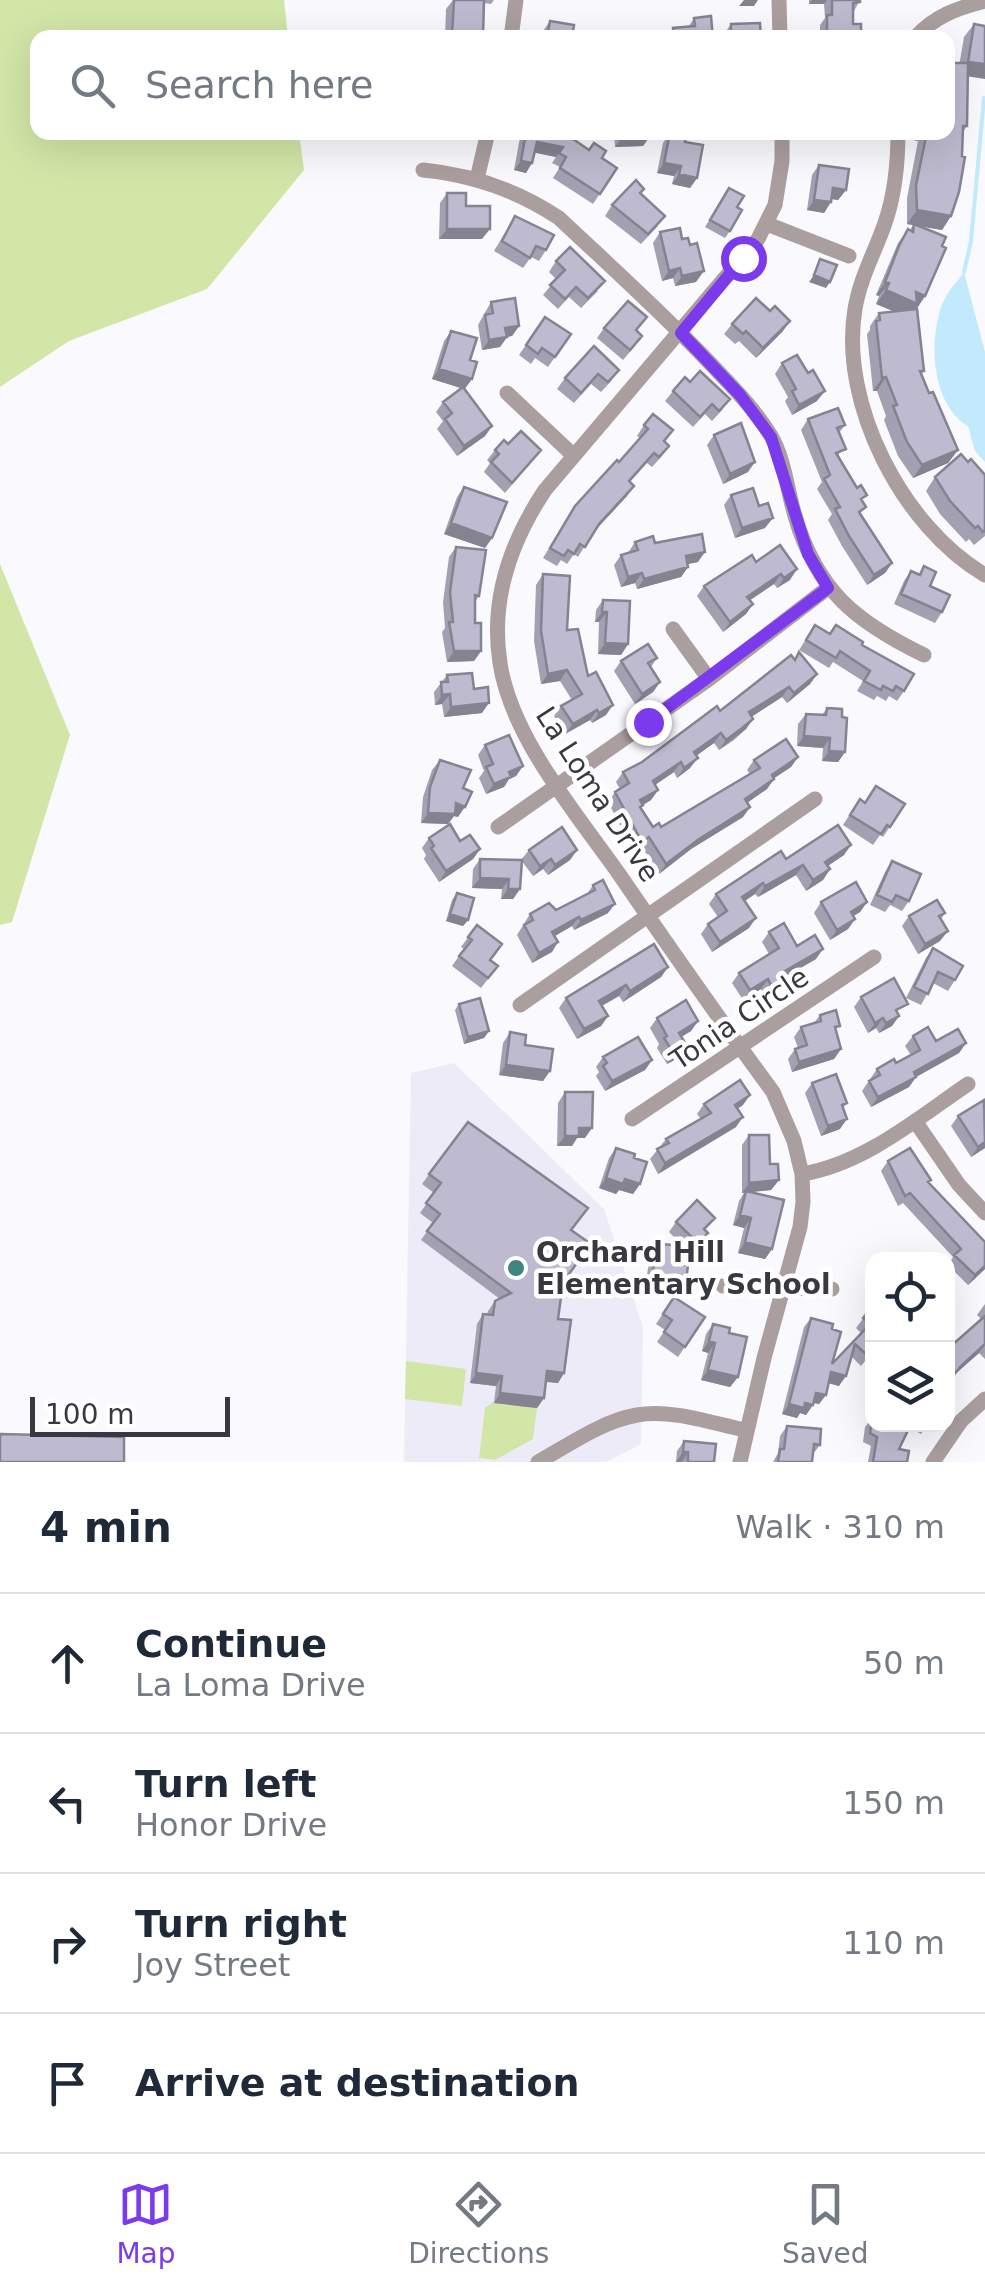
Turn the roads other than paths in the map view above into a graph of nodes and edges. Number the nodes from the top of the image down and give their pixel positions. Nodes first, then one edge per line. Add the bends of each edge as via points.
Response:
1 (516, 0) edge
2 (779, 0) edge
3 (985, 1) edge
4 (512, 30) edge
5 (780, 30) edge
6 (923, 30) edge
7 (486, 140) edge
8 (782, 140) edge
9 (898, 140) edge
10 (424, 170) dead end
11 (477, 179) junction
12 (767, 224) junction
13 (849, 256) dead end
14 (681, 333) junction
15 (507, 393) dead end
16 (573, 456) junction
17 (985, 576) edge
18 (828, 588) junction
19 (673, 629) dead end
20 (924, 655) dead end
21 (709, 679) junction
22 (557, 785) junction
23 (815, 799) dead end
24 (498, 827) dead end
25 (649, 918) junction
26 (874, 958) dead end
27 (520, 1005) dead end
28 (740, 1047) junction
29 (968, 1084) dead end
30 (632, 1119) dead end
31 (914, 1121) junction
32 (802, 1174) junction
33 (985, 1213) edge
34 (723, 1286) dead end
35 (784, 1287) junction
36 (832, 1289) dead end
37 (985, 1400) edge
38 (745, 1430) junction
39 (538, 1462) edge
40 (740, 1462) edge
41 (932, 1462) edge

1 - 4 street
2 - 5 street
3 - 6 street via 956,8
7 - 11 street
8 - 12 street, La Loma Drive
9 - 17 street via 886,221 854,310 854,376 896,484 944,546
10 - 11 street
11 - 14 street via 559,218
12 - 13 street
12 - 14 street, La Loma Drive
14 - 16 street, La Loma Drive
14 - 18 street via 771,437 808,554
15 - 16 street
16 - 22 street, La Loma Drive via 516,539 502,581 499,622 510,702
18 - 20 street via 865,623
18 - 21 street
19 - 21 street
21 - 22 street
22 - 24 street
22 - 25 street, La Loma Drive
23 - 25 street
25 - 27 street
25 - 28 street, La Loma Drive
26 - 28 street, Tonia Circle
28 - 30 street, Tonia Circle
28 - 32 street, La Loma Drive via 786,1118
29 - 31 street
31 - 32 street via 867,1151
31 - 33 street
32 - 35 street, La Loma Drive via 800,1228
34 - 35 street
35 - 36 street
35 - 38 street, La Loma Drive
37 - 41 street via 961,1420
38 - 39 street via 635,1415
38 - 40 street, La Loma Drive

